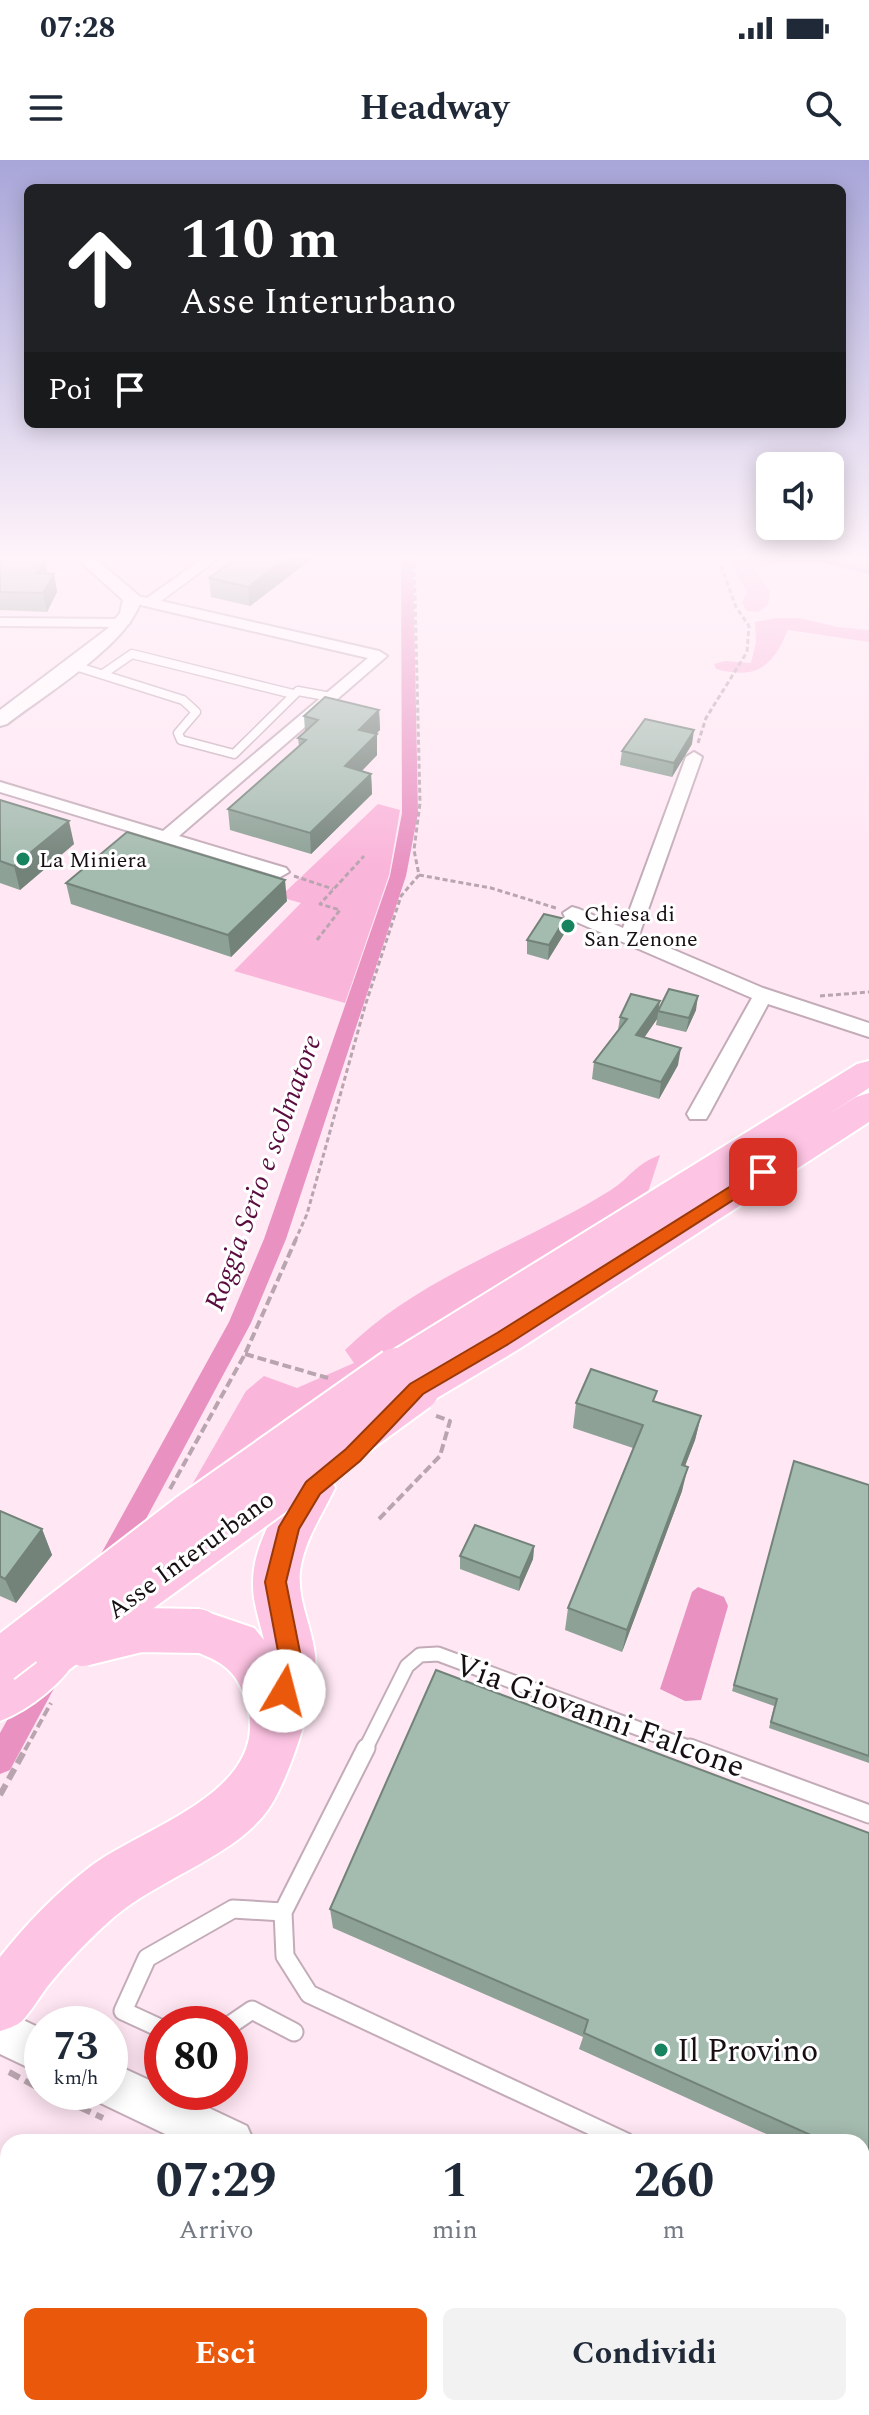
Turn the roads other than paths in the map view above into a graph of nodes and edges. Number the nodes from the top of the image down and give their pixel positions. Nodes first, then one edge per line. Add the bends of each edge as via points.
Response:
1 (78, 660) edge
2 (123, 660) edge
3 (157, 660) edge
4 (374, 660) edge
5 (72, 665) junction
6 (103, 674) junction
7 (293, 694) junction
8 (331, 697) junction
9 (0, 720) edge
10 (234, 754) junction
11 (694, 757) road end
12 (256, 761) junction
13 (0, 787) edge
14 (167, 837) junction
15 (280, 872) road end
16 (572, 913) road end
17 (629, 937) junction
18 (763, 995) junction
19 (869, 1030) edge
20 (869, 1072) edge
21 (869, 1105) edge
22 (698, 1114) dead end
23 (406, 1379) junction
24 (0, 1661) edge
25 (55, 1675) junction
26 (0, 1698) edge
27 (276, 1721) junction
28 (869, 1814) edge
29 (283, 1912) junction
30 (0, 2003) edge
31 (248, 2013) edge
32 (144, 2021) edge
33 (0, 2031) edge
34 (294, 2032) dead end
35 (24, 2043) edge
36 (128, 2093) edge
37 (214, 2134) edge
38 (609, 2134) edge

1 - 5 street
2 - 6 lane
3 - 7 lane
4 - 8 street
5 - 6 lane
5 - 9 street
6 - 10 lane via 192,705 196,712 178,733 181,740
7 - 8 lane
7 - 10 lane
8 - 12 street
10 - 12 lane
11 - 17 street
12 - 14 street
13 - 14 street
14 - 15 street
16 - 17 street
17 - 18 street
18 - 19 street
18 - 22 street
20 - 23 highway, Asse Interurbano
21 - 23 highway, Asse Interurbano via 516,1330
23 - 24 highway, Asse Interurbano, bridge via 190,1515
23 - 25 highway, Asse Interurbano, bridge
23 - 27 highway, bridge via 353,1455 313,1488 289,1527 276,1582 291,1662
25 - 26 highway, Asse Interurbano
25 - 27 highway, bridge via 131,1631 198,1631 237,1644 265,1678
27 - 30 highway via 258,1782 245,1798 72,1917
28 - 29 lane, Via Giovanni Falcone via 438,1654 420,1655 407,1666
29 - 32 lane via 233,1909 147,1958 123,2011
29 - 38 lane, Via Giovanni Falcone via 280,1944 290,1972 309,1994
31 - 34 lane via 252,2010
33 - 35 street
36 - 37 street

